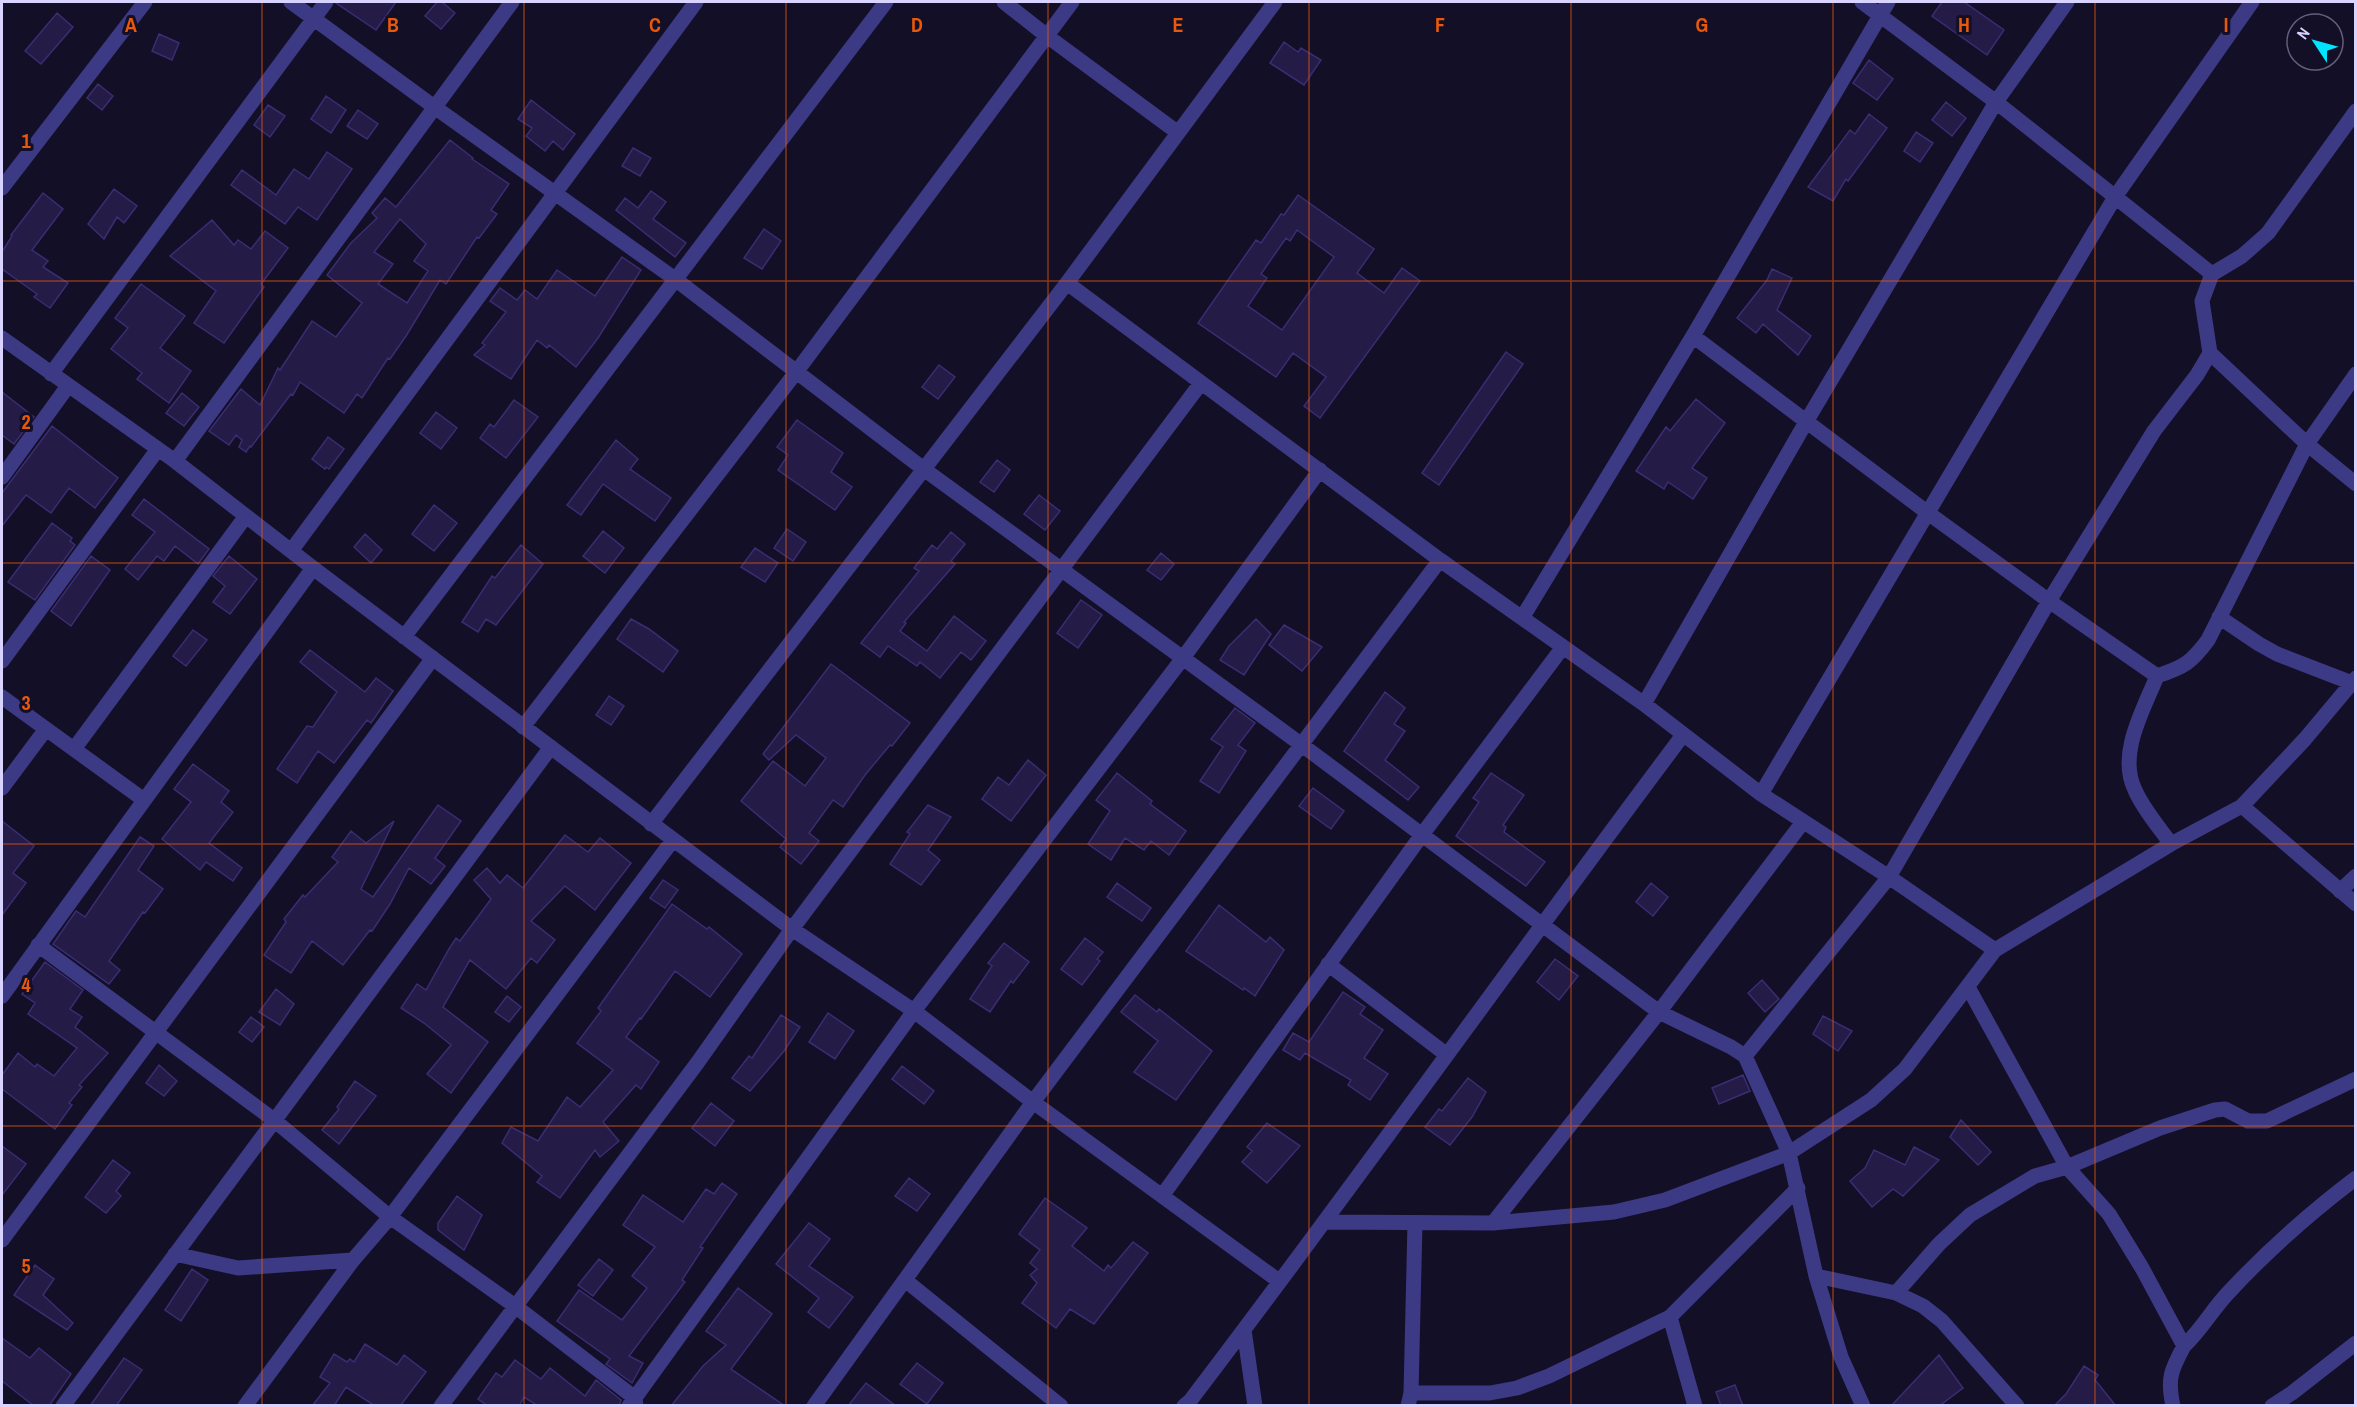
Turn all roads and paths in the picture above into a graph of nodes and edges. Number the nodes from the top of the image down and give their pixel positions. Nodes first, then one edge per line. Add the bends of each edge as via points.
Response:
1 (145, 2) edge
2 (291, 2) edge
3 (326, 2) edge
4 (512, 2) edge
5 (696, 2) edge
6 (886, 2) edge
7 (1004, 2) edge
8 (1072, 2) edge
9 (1275, 2) edge
10 (1862, 2) edge
11 (2067, 2) edge
12 (2252, 2) edge
13 (1884, 8) edge
14 (313, 18) junction
15 (1047, 36) junction
16 (1996, 102) junction
17 (433, 106) junction
18 (2355, 111) edge
19 (1177, 132) junction
20 (2, 188) edge
21 (556, 193) junction
22 (2115, 197) junction
23 (2212, 274) junction
24 (675, 279) junction
25 (1067, 283) junction
26 (1693, 336) junction
27 (2, 338) edge
28 (2210, 353) junction
29 (797, 371) junction
30 (51, 374) junction
31 (2355, 374) edge
32 (1201, 383) junction
33 (68, 386) junction
34 (1806, 422) junction
35 (2307, 444) junction
36 (158, 448) junction
37 (175, 461) junction
38 (925, 470) junction
39 (1320, 470) junction
40 (2, 477) edge
41 (2355, 484) edge
42 (1928, 513) junction
43 (246, 516) junction
44 (291, 551) junction
45 (1440, 560) junction
46 (314, 568) junction
47 (1062, 571) junction
48 (2049, 601) junction
49 (2219, 617) junction
50 (1522, 618) junction
51 (404, 637) junction
52 (1563, 648) junction
53 (433, 658) junction
54 (1183, 658) junction
55 (2, 662) edge
56 (2157, 676) junction
57 (2354, 680) edge
58 (2, 697) edge
59 (1644, 704) junction
60 (523, 727) junction
61 (46, 729) junction
62 (1683, 735) junction
63 (1302, 745) junction
64 (550, 747) junction
65 (74, 749) junction
66 (2, 788) edge
67 (1761, 794) junction
68 (144, 801) junction
69 (2242, 806) junction
70 (1803, 822) junction
71 (651, 824) junction
72 (1421, 836) junction
73 (673, 840) junction
74 (2171, 844) junction
75 (2355, 876) edge
76 (1889, 877) junction
77 (2340, 891) junction
78 (2355, 904) edge
79 (1542, 924) junction
80 (792, 929) junction
81 (38, 945) junction
82 (1995, 950) junction
83 (1328, 964) junction
84 (1968, 987) junction
85 (2, 996) edge
86 (914, 1011) junction
87 (1659, 1012) junction
88 (155, 1034) junction
89 (1447, 1055) junction
90 (1745, 1056) junction
91 (2355, 1078) edge
92 (1033, 1102) junction
93 (273, 1120) junction
94 (1789, 1153) junction
95 (2067, 1167) junction
96 (2355, 1178) edge
97 (1798, 1188) junction
98 (1162, 1196) junction
99 (390, 1217) junction
100 (1324, 1222) junction
101 (1415, 1223) junction
102 (1493, 1223) junction
103 (2, 1240) edge
104 (175, 1254) junction
105 (353, 1260) junction
106 (1816, 1276) junction
107 (905, 1280) junction
108 (1279, 1281) junction
109 (1896, 1293) junction
110 (515, 1306) junction
111 (1670, 1317) junction
112 (1244, 1330) junction
113 (2355, 1343) edge
114 (2184, 1346) junction
115 (1409, 1399) edge
116 (633, 1403) edge
117 (63, 1406) edge
118 (245, 1406) edge
119 (441, 1406) edge
120 (814, 1406) edge
121 (1061, 1406) edge
122 (1184, 1406) edge
123 (1255, 1406) edge
124 (1695, 1406) edge
125 (1863, 1406) edge
126 (2017, 1406) edge
127 (2173, 1406) edge
128 (2272, 1406) edge

1 - 20 street
2 - 14 street
3 - 14 street
4 - 17 street
5 - 21 street
6 - 24 street
7 - 15 street
8 - 15 street
9 - 19 street
10 - 13 street
11 - 16 street
12 - 22 street
13 - 16 street
13 - 26 street
14 - 17 street
14 - 30 street
15 - 19 street
15 - 29 street
16 - 22 street
16 - 34 street
17 - 21 street
17 - 37 street
18 - 23 street via 2268,233 2242,256
19 - 25 street
21 - 24 street
21 - 44 street
22 - 23 street
22 - 42 street
23 - 28 street via 2202,301
24 - 29 street
24 - 51 street
25 - 32 street
25 - 38 street
26 - 34 street
26 - 50 street
27 - 30 street
28 - 35 street
28 - 48 street via 2154,431
29 - 38 street
29 - 60 street
30 - 33 street
31 - 35 street
32 - 39 street
32 - 47 street
33 - 36 street
33 - 40 street
34 - 42 street
34 - 59 street
35 - 41 street
35 - 49 street
36 - 37 street
36 - 55 street
37 - 43 street
38 - 47 street
38 - 71 street
39 - 45 street
39 - 54 street
42 - 48 street
42 - 67 street
43 - 44 street
43 - 65 street
44 - 46 street
45 - 50 street
45 - 63 street
46 - 51 street
46 - 68 street
47 - 54 street
47 - 80 street
48 - 56 street
48 - 76 street
49 - 56 street via 2196,655 2181,668
49 - 57 street via 2277,654
50 - 52 street
51 - 53 street
52 - 59 street
52 - 72 street
53 - 60 street
53 - 88 street
54 - 63 street
54 - 86 street
56 - 74 street via 2133,742 2128,771 2135,791
57 - 69 street
58 - 61 street
59 - 62 street
60 - 64 street
61 - 65 street
61 - 66 street
62 - 67 street
62 - 79 street
63 - 72 street
63 - 92 street
64 - 71 street
64 - 93 street
65 - 68 street
67 - 70 street
68 - 81 street
69 - 74 street
69 - 77 street
70 - 76 street
70 - 87 street
71 - 73 street
72 - 79 street
72 - 83 street
73 - 80 street
73 - 99 street
74 - 82 street
75 - 77 street
76 - 82 street
76 - 90 street
77 - 78 street
79 - 87 street
79 - 89 street
80 - 86 street
80 - 110 street via 699,1062
81 - 85 street
81 - 88 street
82 - 84 street
83 - 89 street
83 - 98 street
84 - 94 street via 1905,1069 1871,1100
84 - 95 street
86 - 92 street
86 - 116 street
87 - 90 street
87 - 102 street
88 - 93 street
88 - 103 street
89 - 100 street
90 - 94 street
91 - 95 street via 2267,1121 2248,1120 2225,1109 2215,1110
92 - 98 street
92 - 107 street
93 - 99 street
93 - 104 street
94 - 97 street
94 - 102 street via 1665,1200 1614,1212
95 - 109 street via 2035,1176 1970,1215
95 - 114 street via 2114,1222
96 - 114 street via 2236,1285
97 - 106 street
97 - 111 street
98 - 108 street
99 - 105 street
99 - 110 street
100 - 101 street
100 - 108 street
101 - 102 street
101 - 115 street
104 - 105 street via 238,1268
104 - 117 street
105 - 118 street
106 - 109 street
106 - 125 street via 1841,1357
107 - 120 street
107 - 121 street
108 - 112 street
109 - 126 street via 1942,1321
110 - 116 street
110 - 119 street
111 - 115 street via 1517,1388
111 - 124 street
112 - 122 street
112 - 123 street
113 - 128 street
114 - 127 street via 2170,1372

